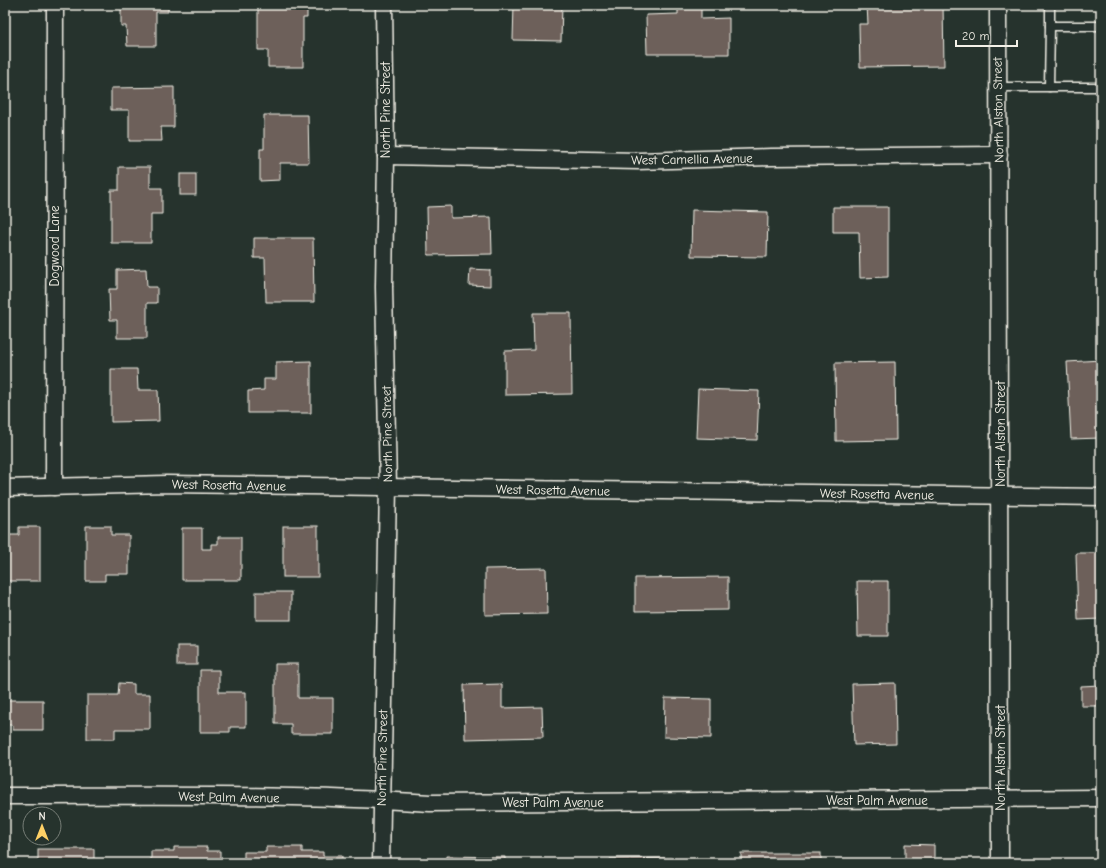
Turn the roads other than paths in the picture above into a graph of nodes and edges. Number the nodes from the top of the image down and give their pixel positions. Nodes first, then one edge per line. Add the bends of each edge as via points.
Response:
1 (55, 5) edge
2 (384, 5) edge
3 (998, 5) edge
4 (1050, 5) edge
5 (1050, 26) junction
6 (1101, 26) edge
7 (998, 87) junction
8 (1049, 87) junction
9 (1101, 87) edge
10 (999, 155) junction
11 (386, 156) junction
12 (54, 487) junction
13 (388, 487) junction
14 (5, 488) edge
15 (1000, 496) junction
16 (1101, 497) edge
17 (5, 796) edge
18 (1101, 798) edge
19 (381, 799) junction
20 (1000, 799) junction
21 (381, 863) edge
22 (1000, 863) edge

1 - 12 street, Dogwood Lane
2 - 11 street, North Pine Street
3 - 7 street, North Alston Street
4 - 5 lane
5 - 6 lane
5 - 8 lane
7 - 8 lane
7 - 10 street, North Alston Street
8 - 9 lane
10 - 11 street, West Camellia Avenue via 638,160
10 - 15 street, North Alston Street
11 - 13 street, North Pine Street via 384,287
12 - 13 street, West Rosetta Avenue via 166,484
12 - 14 street, West Rosetta Avenue
13 - 15 street, West Rosetta Avenue
13 - 19 street, North Pine Street
15 - 16 street, West Rosetta Avenue
15 - 20 street, North Alston Street
17 - 19 street, West Palm Avenue
18 - 20 street, West Palm Avenue
19 - 20 street, West Palm Avenue via 438,803
19 - 21 street, North Pine Street
20 - 22 street, North Alston Street

